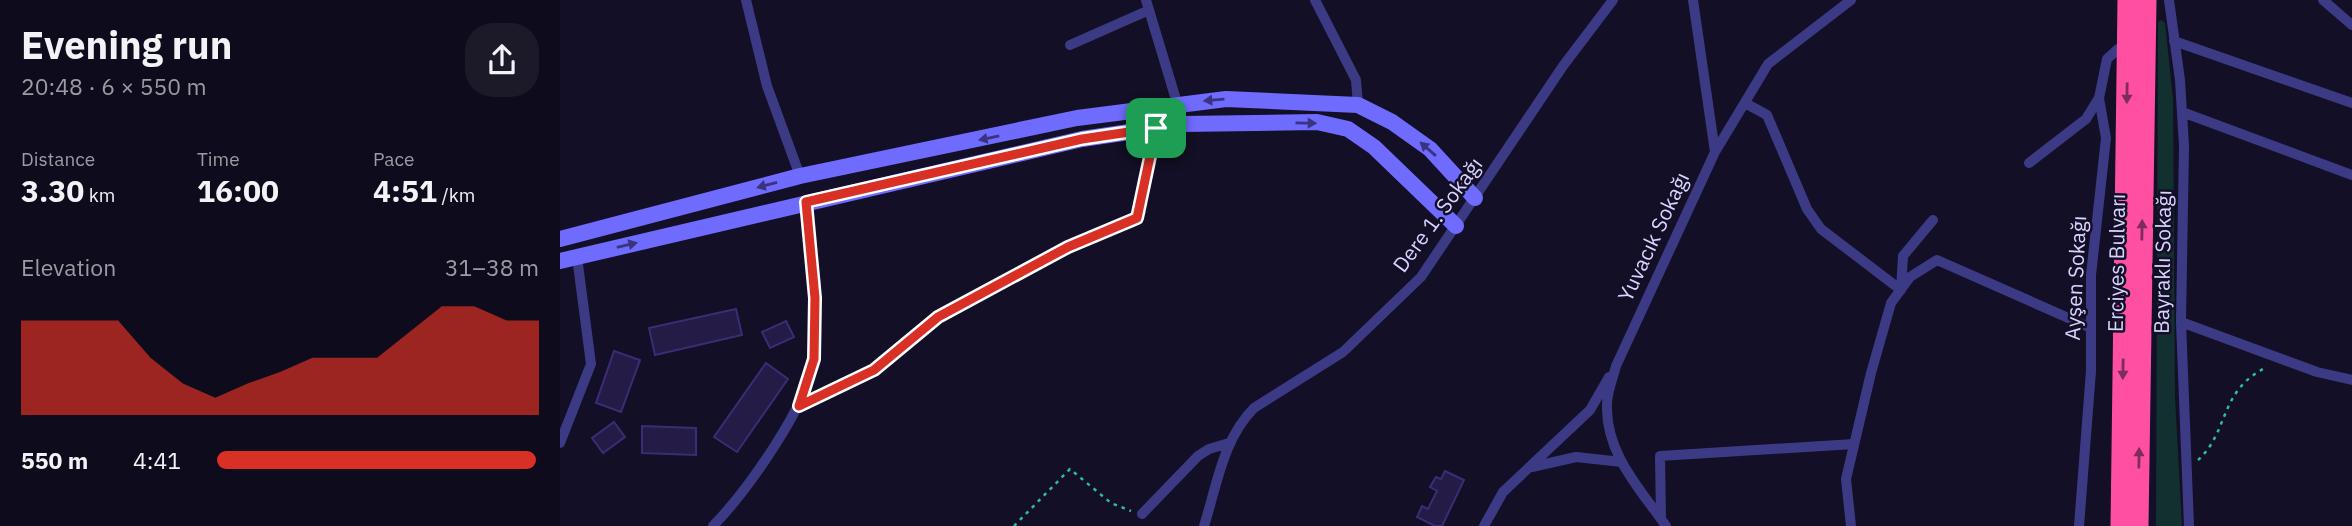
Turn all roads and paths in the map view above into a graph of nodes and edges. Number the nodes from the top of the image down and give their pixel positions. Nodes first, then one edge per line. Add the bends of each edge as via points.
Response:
1 (746, 0) edge
2 (1315, 0) edge
3 (1613, 0) edge
4 (1693, 0) edge
5 (1851, 0) edge
6 (2127, 0) edge
7 (2146, 0) edge
8 (2169, 0) edge
9 (2323, 0) edge
10 (1147, 6) edge
11 (2352, 25) edge
12 (2174, 41) junction
13 (1070, 45) dead end
14 (2127, 48) junction
15 (2099, 98) junction
16 (1177, 103) junction
17 (1745, 103) junction
18 (2352, 103) edge
19 (1358, 105) junction
20 (2182, 112) junction
21 (1156, 128) junction
22 (1715, 152) junction
23 (2029, 163) dead end
24 (2352, 175) edge
25 (800, 176) junction
26 (1475, 198) junction
27 (806, 202) junction
28 (1933, 220) dead end
29 (1456, 226) junction
30 (560, 239) edge
31 (577, 257) junction
32 (560, 261) edge
33 (1901, 290) junction
34 (2180, 322) junction
35 (2091, 328) junction
36 (2283, 359) junction
37 (1616, 366) junction
38 (2352, 380) edge
39 (799, 406) junction
40 (560, 443) edge
41 (1229, 443) junction
42 (1854, 444) junction
43 (1622, 462) junction
44 (1531, 467) junction
45 (2184, 467) junction
46 (1142, 514) joint
47 (1664, 523) edge
48 (713, 526) edge
49 (1014, 526) edge
50 (1204, 526) edge
51 (1484, 526) edge
52 (1851, 526) edge
53 (2079, 526) edge
54 (2121, 526) edge
55 (2138, 526) edge
56 (2189, 526) edge

1 - 25 street via 767,86
2 - 19 street via 1356,80
3 - 26 street, Dere 1. Sokağı
4 - 22 street
5 - 17 street, Yuvacık Sokağı via 1768,64
6 - 14 highway, Erciyes Bulvarı
55 -> 7 highway, Erciyes Bulvarı
8 - 12 street, Bayraklı Sokağı
9 - 11 street
10 - 13 street
10 - 16 street
12 - 18 street
12 - 20 street, Bayraklı Sokağı
14 - 15 street, Ayşen Sokağı via 2106,59
14 -> 54 highway, Erciyes Bulvarı
15 - 23 street via 2086,119
15 - 35 street, Ayşen Sokağı via 2106,138 2091,275
19 -> 16 street via 1226,99
16 -> 25 street via 1077,118
17 - 22 street, Yuvacık Sokağı
17 - 33 street via 1767,115 1807,209 1821,229
26 -> 19 street via 1430,149
20 - 24 street
20 - 34 street, Bayraklı Sokağı
21 - 27 street via 1082,139
21 -> 29 street via 1317,122 1348,130 1374,147
21 - 39 street via 1137,218 1068,247 938,317 874,370
22 - 37 street, Yuvacık Sokağı
25 -> 30 street
26 - 29 street, Dere 1. Sokağı
31 -> 27 street
27 - 39 street via 815,298 814,359
28 - 33 street via 1903,256
29 - 41 street, Dere 1. Sokağı via 1421,277 1382,315 1343,352 1254,408
31 - 32 street
31 - 40 street via 591,364
33 - 35 street via 1910,277 1937,260
33 - 42 street via 1891,303
34 - 36 street
34 - 45 street, Bayraklı Sokağı
35 - 53 street, Ayşen Sokağı
36 - 38 street
36 - 45 path via 2255,373 2236,391 2206,453
37 - 43 street, Yuvacık Sokağı via 1607,404 1612,442
37 - 44 street via 1590,410
39 - 48 street
41 - 46 street via 1198,456
41 - 50 street, Dere 1. Sokağı
42 - 47 street via 1660,456
42 - 52 street via 1846,479
43 - 44 street via 1576,457
43 - 47 street, Yuvacık Sokağı
44 - 51 street via 1503,492
45 - 56 street, Bayraklı Sokağı
46 - 49 path via 1111,503 1070,469

